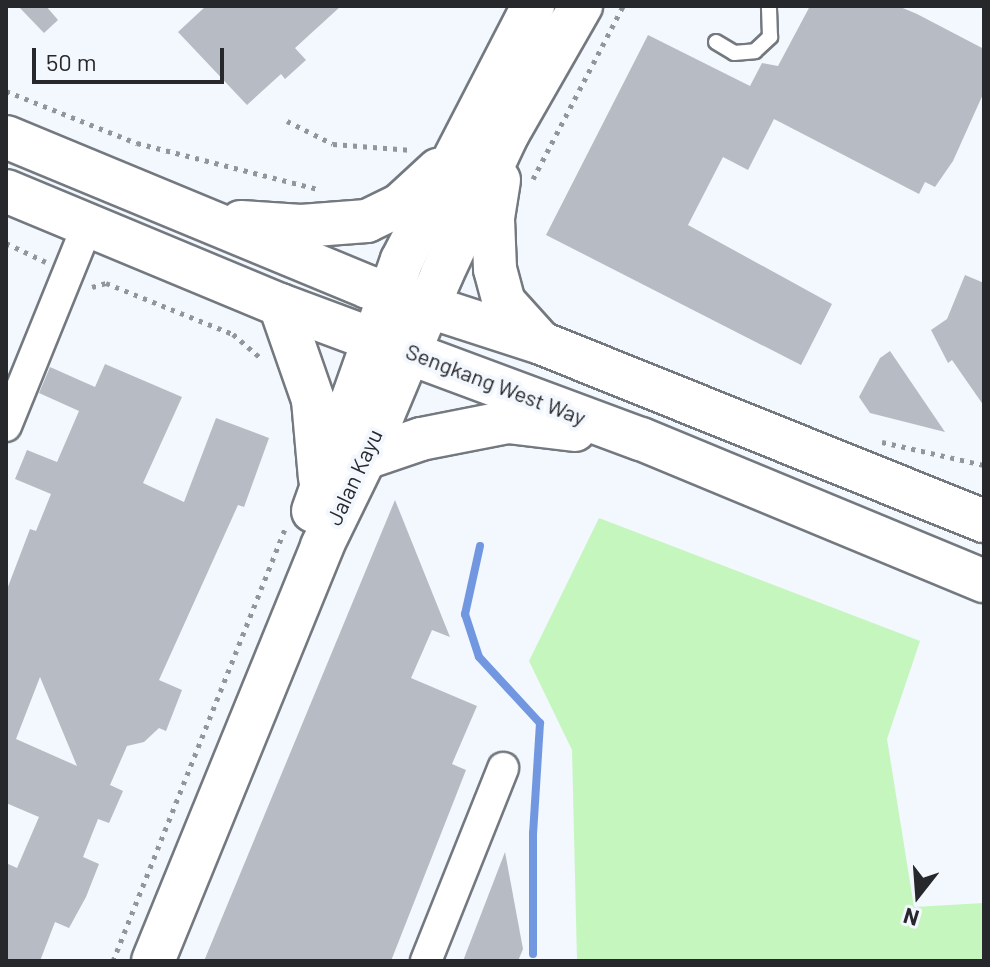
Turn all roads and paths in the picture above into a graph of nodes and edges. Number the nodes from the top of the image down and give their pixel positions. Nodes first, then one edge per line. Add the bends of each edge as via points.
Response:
1 (533, 6) edge
2 (581, 6) edge
3 (623, 6) edge
4 (769, 6) edge
5 (716, 42) dead end
6 (6, 91) edge
7 (287, 121) dead end
8 (507, 135) junction
9 (6, 137) edge
10 (436, 156) junction
11 (530, 184) dead end
12 (328, 190) dead end
13 (6, 191) edge
14 (204, 219) junction
15 (88, 224) junction
16 (6, 243) edge
17 (65, 281) junction
18 (388, 294) junction
19 (280, 305) junction
20 (429, 305) junction
21 (541, 343) junction
22 (394, 345) junction
23 (270, 371) dead end
24 (6, 426) edge
25 (641, 439) junction
26 (365, 458) junction
27 (306, 500) junction
28 (984, 521) edge
29 (984, 581) edge
30 (503, 768) dead end
31 (113, 961) edge
32 (133, 961) edge
33 (153, 961) edge
34 (426, 961) edge

1 - 10 main road, Jalan Kayu
2 - 8 main road, Jalan Kayu
3 - 11 path
4 - 5 lane via 773,27 763,45 734,53
6 - 12 path via 137,143
7 - 10 path via 333,144 398,146
8 - 20 main road, Jalan Kayu
8 - 21 main road via 491,248 504,302
9 - 14 main road
10 - 14 main road via 400,205 367,221 301,226
10 - 18 main road, Jalan Kayu
13 - 15 main road, Sengkang West Way
14 - 18 main road
15 - 17 street
15 - 19 main road, Sengkang West Way
16 - 17 path via 44,258 53,277
17 - 23 path via 86,289 106,283 233,334
17 - 24 street
18 - 20 main road
18 - 22 main road, Jalan Kayu
19 - 22 main road, Sengkang West Way
19 - 27 main road via 313,400
20 - 21 main road
20 - 22 main road, Jalan Kayu
21 - 28 main road
22 - 25 main road, Sengkang West Way
22 - 26 main road, Jalan Kayu
22 - 27 main road, Jalan Kayu
25 - 26 main road via 508,422 421,439
25 - 29 main road, Sengkang West Way
26 - 33 main road, Jalan Kayu via 322,546
27 - 31 path
27 - 32 main road, Jalan Kayu
30 - 34 street

